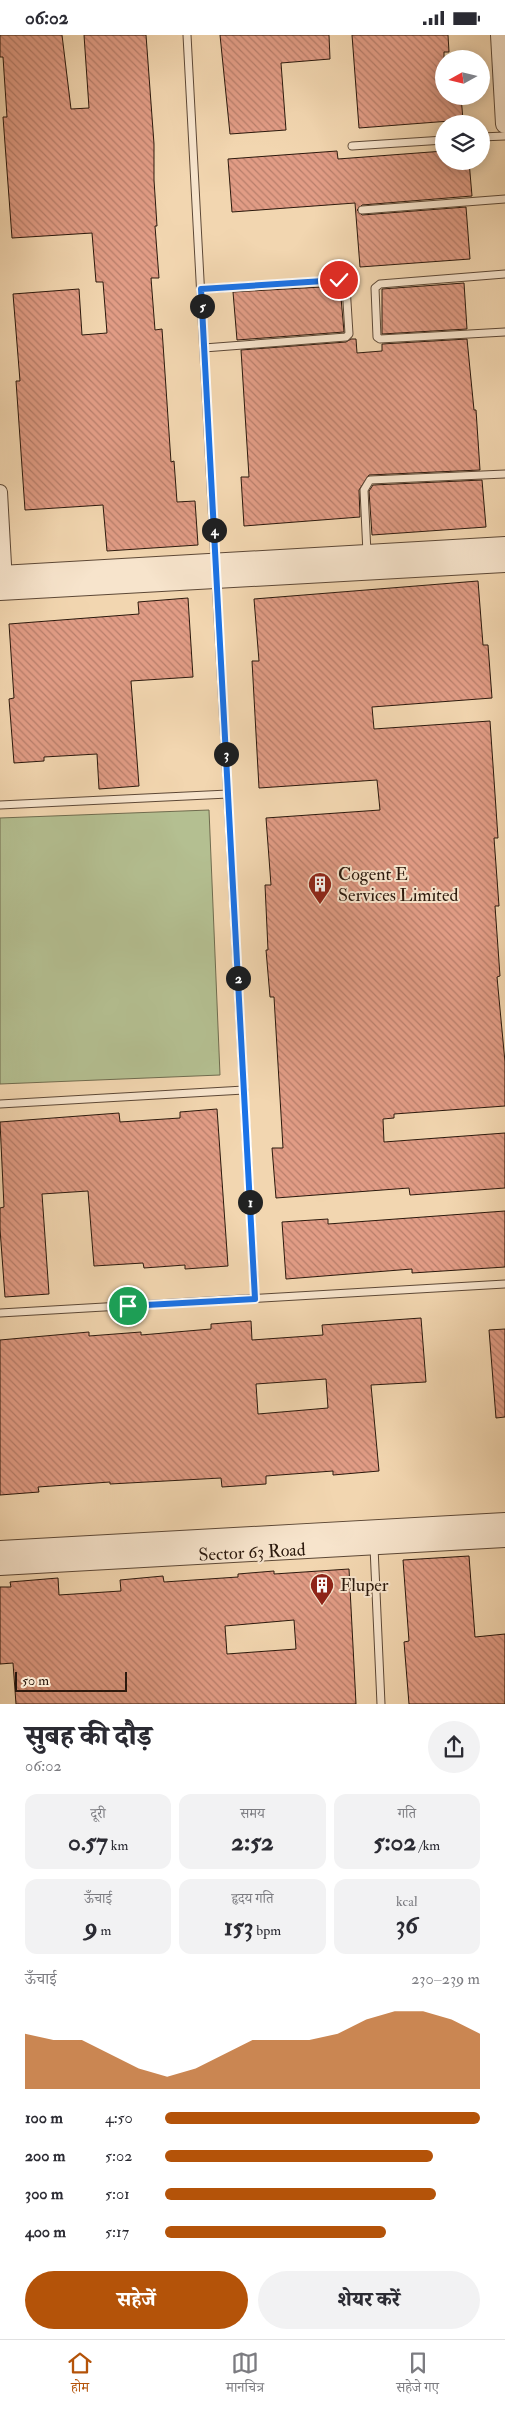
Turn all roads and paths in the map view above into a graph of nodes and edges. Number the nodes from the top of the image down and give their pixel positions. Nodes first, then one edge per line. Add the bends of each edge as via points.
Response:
1 (187, 35) edge
2 (500, 35) edge
3 (505, 124) edge
4 (505, 136) edge
5 (490, 137) edge
6 (435, 141) edge
7 (352, 147) dead end
8 (505, 199) edge
9 (362, 210) dead end
10 (505, 274) edge
11 (201, 289) junction
12 (505, 332) edge
13 (204, 347) junction
14 (505, 474) edge
15 (0, 492) edge
16 (505, 546) edge
17 (367, 553) junction
18 (505, 563) edge
19 (216, 571) junction
20 (3, 583) edge
21 (228, 794) junction
22 (0, 805) edge
23 (244, 1090) junction
24 (0, 1104) edge
25 (505, 1284) edge
26 (255, 1299) junction
27 (0, 1313) edge
28 (505, 1522) edge
29 (374, 1537) junction
30 (505, 1538) edge
31 (0, 1549) edge
32 (0, 1567) edge
33 (381, 1704) edge

1 - 11 lane
2 - 3 street
4 - 5 lane
6 - 7 lane
8 - 9 lane
10 - 12 lane via 380,284 375,288 377,337 380,339
11 - 13 lane
11 - 13 lane via 343,280 349,326 346,337
13 - 19 lane
14 - 17 lane via 370,481 364,490
15 - 20 street
16 - 17 street
17 - 19 street
18 - 19 street
19 - 20 street
19 - 21 lane
21 - 22 lane
21 - 23 lane
23 - 24 lane
23 - 26 lane
25 - 26 lane
26 - 27 lane
28 - 29 street, Sector 63 Road
29 - 30 street, Sector 63 Road
29 - 31 street, Sector 63 Road
29 - 32 street, Sector 63 Road
29 - 33 lane

